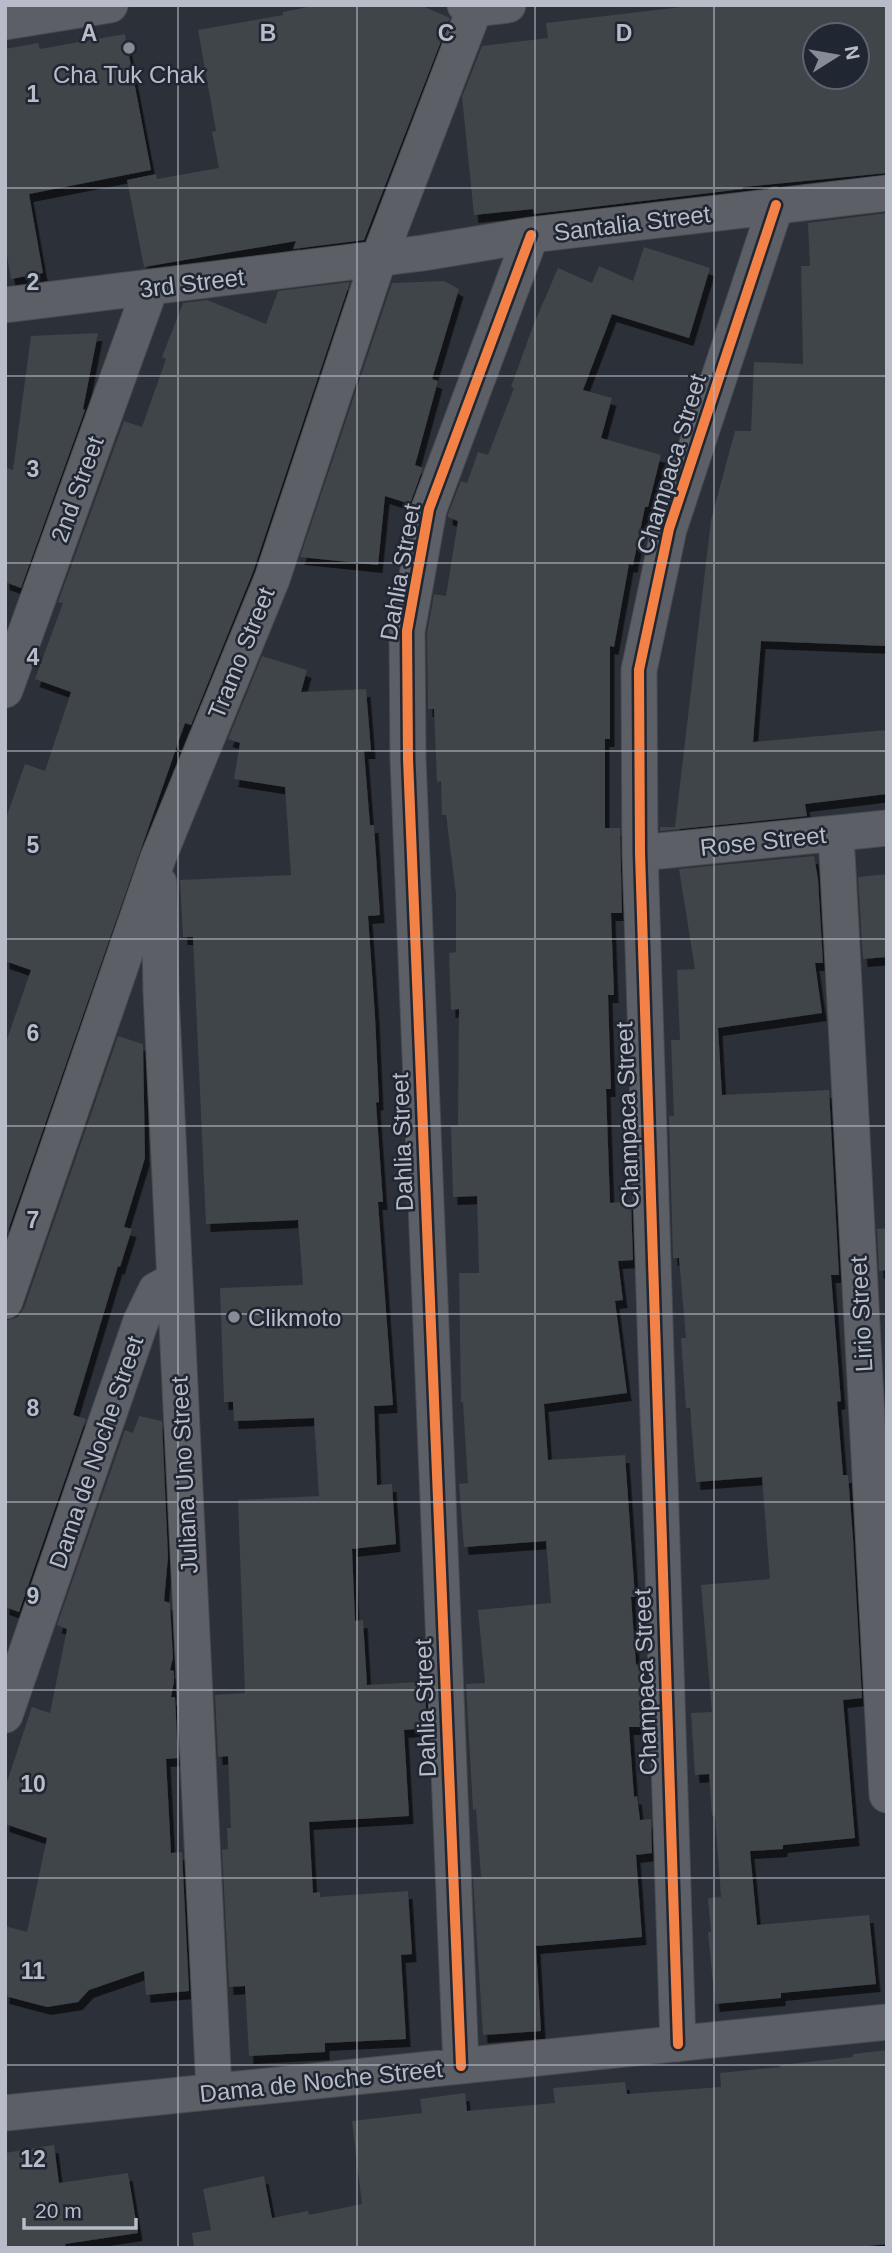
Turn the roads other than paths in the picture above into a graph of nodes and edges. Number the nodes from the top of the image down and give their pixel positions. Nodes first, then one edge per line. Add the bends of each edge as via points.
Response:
1 (110, 5) edge
2 (481, 6) edge
3 (5, 22) edge
4 (887, 192) edge
5 (776, 205) junction
6 (531, 235) junction
7 (379, 258) junction
8 (149, 289) junction
9 (5, 305) edge
10 (5, 690) edge
11 (887, 828) edge
12 (836, 834) junction
13 (640, 853) junction
14 (158, 858) junction
15 (175, 1280) junction
16 (5, 1301) edge
17 (5, 1715) edge
18 (887, 1795) edge
19 (887, 2022) edge
20 (678, 2044) junction
21 (461, 2066) junction
22 (214, 2091) junction
23 (5, 2113) edge

1 - 3 street
2 - 7 street, Tramo Street
4 - 5 street, Santalia Street
5 - 6 street, Santalia Street
5 - 13 street, Champaca Street via 669,529 639,670
6 - 7 street, Santalia Street
6 - 21 street, Dahlia Street via 429,509 407,631 409,787
7 - 8 street, 3rd Street
7 - 14 street, Tramo Street via 272,579
8 - 9 street, 3rd Street
8 - 10 street, 2nd Street
11 - 12 street, Rose Street
12 - 13 street, Rose Street
12 - 18 street, Lirio Street
13 - 20 street, Champaca Street
14 - 15 street, Juliana Uno Street
14 - 16 street, Tramo Street
15 - 17 street, Dama de Noche Street via 156,1290 141,1321
15 - 22 street, Juliana Uno Street
19 - 20 street, Dama de Noche Street
20 - 21 street, Dama de Noche Street
21 - 22 street, Dama de Noche Street
22 - 23 street, Dama de Noche Street

